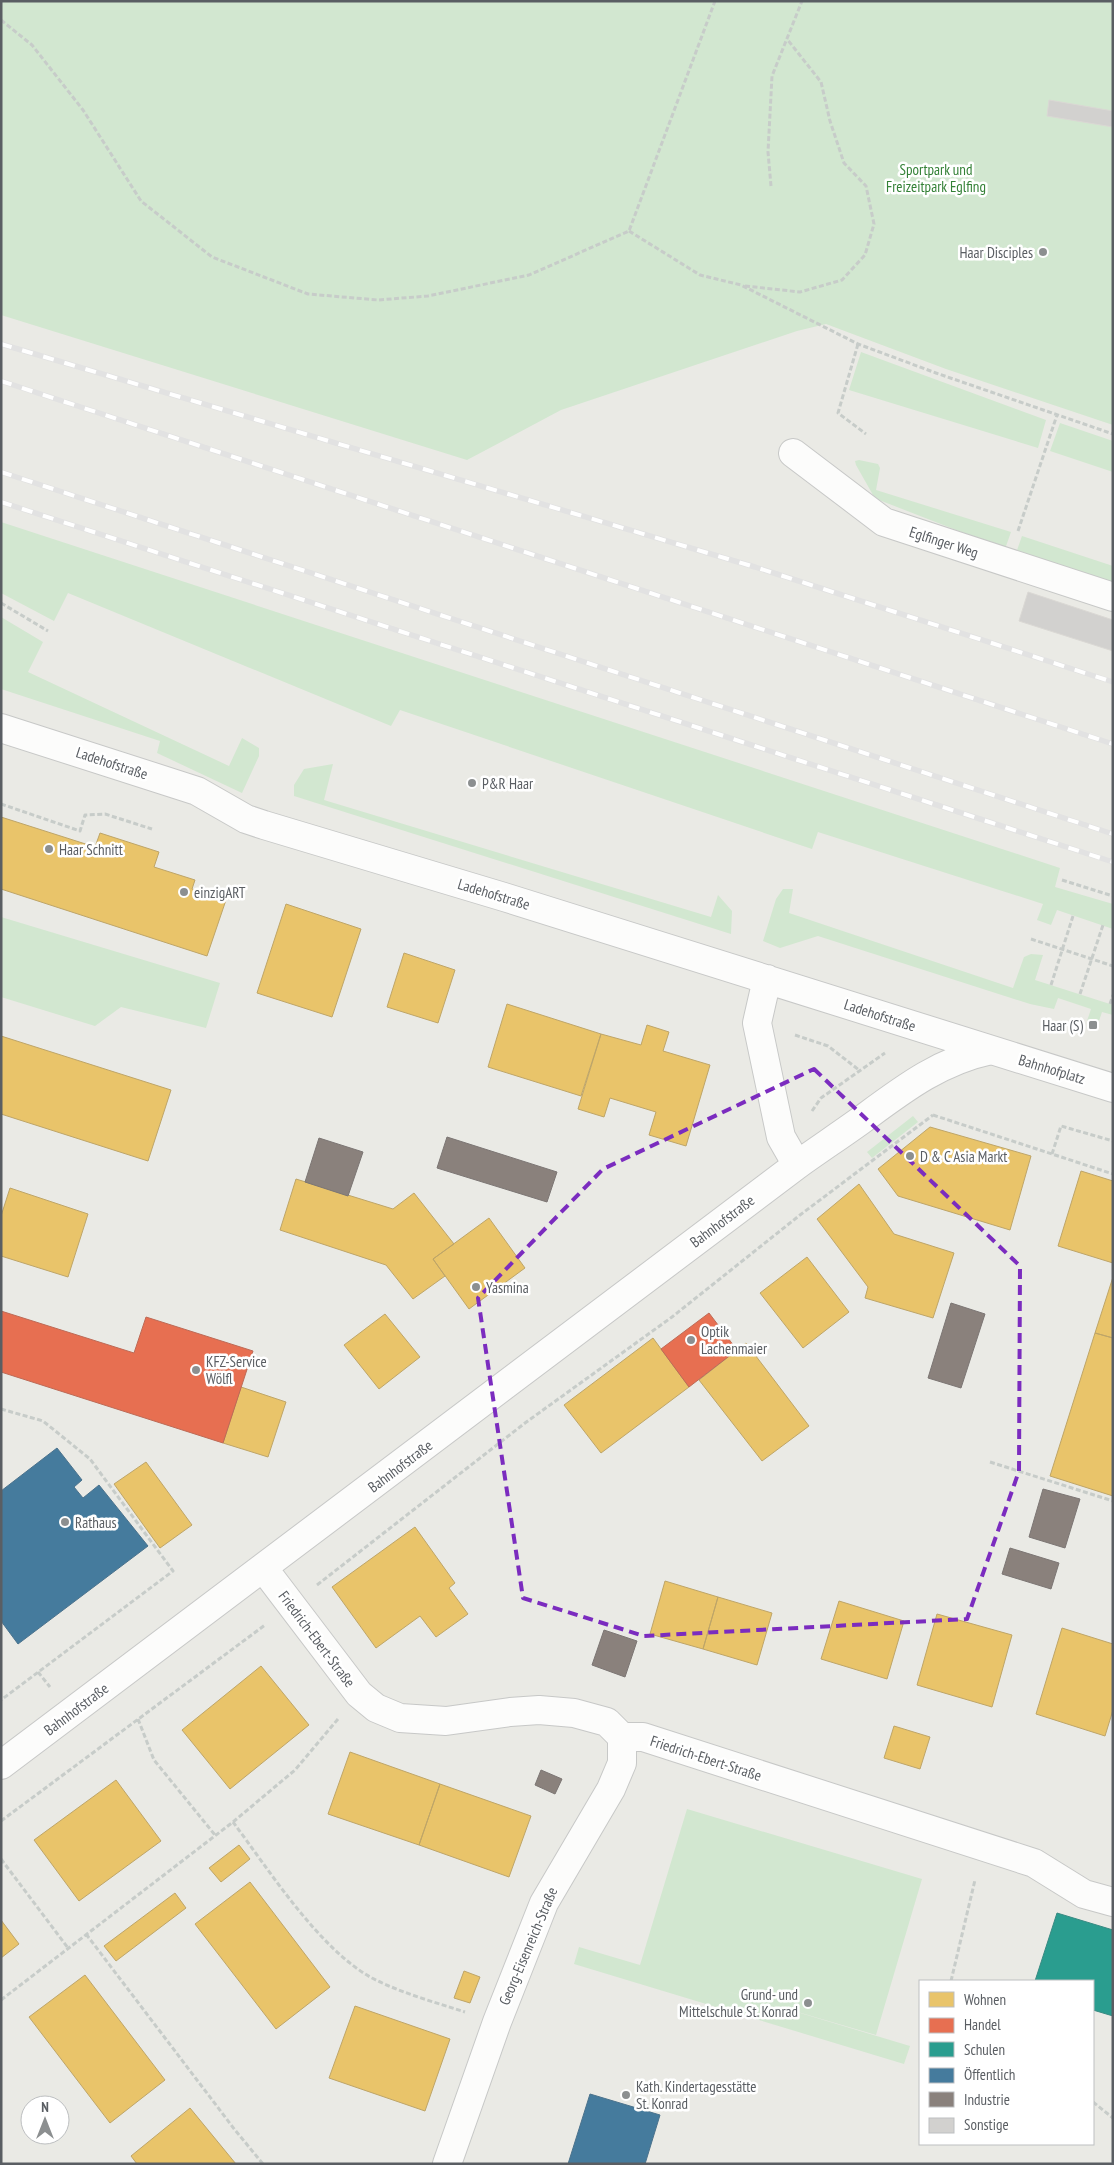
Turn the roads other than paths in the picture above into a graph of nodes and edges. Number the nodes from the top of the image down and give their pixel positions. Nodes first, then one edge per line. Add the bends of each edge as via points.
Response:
1 (793, 453) dead end
2 (1113, 597) edge
3 (1, 728) edge
4 (767, 979) junction
5 (991, 1050) junction
6 (1113, 1088) edge
7 (797, 1165) junction
8 (264, 1569) junction
9 (622, 1737) junction
10 (1, 1765) edge
11 (1113, 1902) edge
12 (447, 2164) edge

1 - 2 street, Eglfinger Weg via 884,522
3 - 4 street, Ladehofstraße via 197,790 264,825
4 - 5 street, Ladehofstraße
4 - 7 street via 757,1023 781,1137
5 - 6 street, Bahnhofplatz
5 - 7 street, Bahnhofstraße via 943,1065
7 - 8 street, Bahnhofstraße
8 - 9 street, Friedrich-Ebert-Straße via 359,1694 376,1708 400,1718 446,1721 539,1710 574,1713 607,1722
8 - 10 street, Bahnhofstraße
9 - 11 street, Friedrich-Ebert-Straße via 643,1737 1034,1863 1084,1894
9 - 12 street, Georg-Eisenreich-Straße via 622,1763 611,1789 544,1903 497,2022

